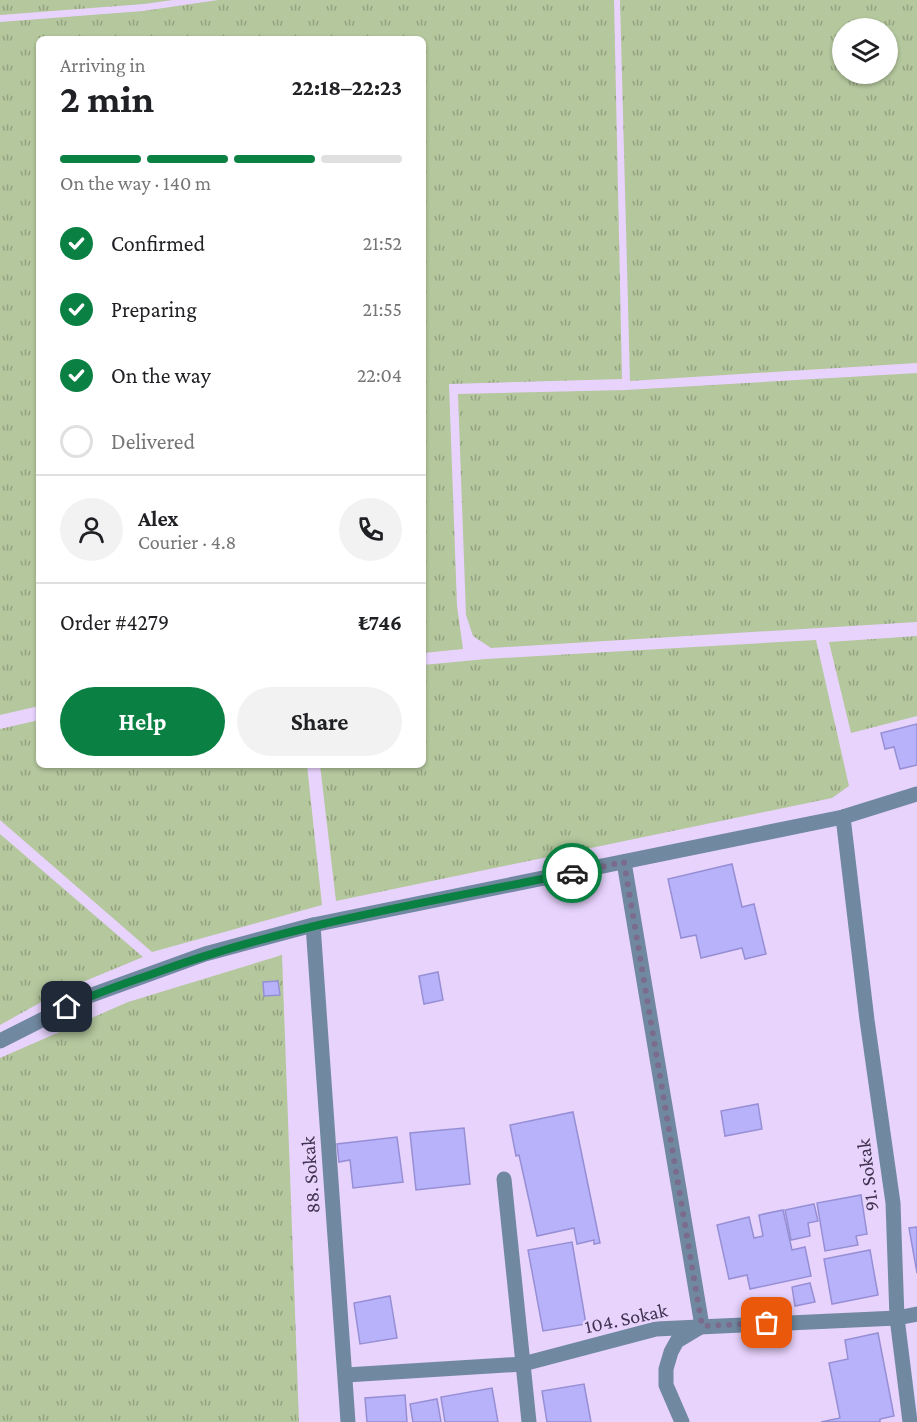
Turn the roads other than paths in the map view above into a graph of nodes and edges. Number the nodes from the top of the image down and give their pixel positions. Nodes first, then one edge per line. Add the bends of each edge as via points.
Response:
1 (917, 794) edge
2 (843, 817) junction
3 (624, 862) junction
4 (313, 925) junction
5 (0, 1041) edge
6 (504, 1179) dead end
7 (917, 1314) edge
8 (897, 1318) junction
9 (702, 1326) junction
10 (524, 1364) junction
11 (346, 1375) junction
12 (348, 1422) edge
13 (530, 1422) edge
14 (682, 1422) edge
15 (910, 1422) edge

1 - 2 street
2 - 3 street
2 - 8 street, 91. Sokak via 892,1203
3 - 4 street
3 - 9 street
4 - 5 street via 205,954 88,996
4 - 11 street, 88. Sokak
6 - 10 street
7 - 8 street, 104. Sokak
8 - 9 street, 104. Sokak
8 - 15 street, 91. Sokak
9 - 10 street, 104. Sokak via 656,1329
9 - 14 street via 676,1341 666,1369 666,1385
10 - 11 street, 104. Sokak
10 - 13 street
11 - 12 street, 88. Sokak

